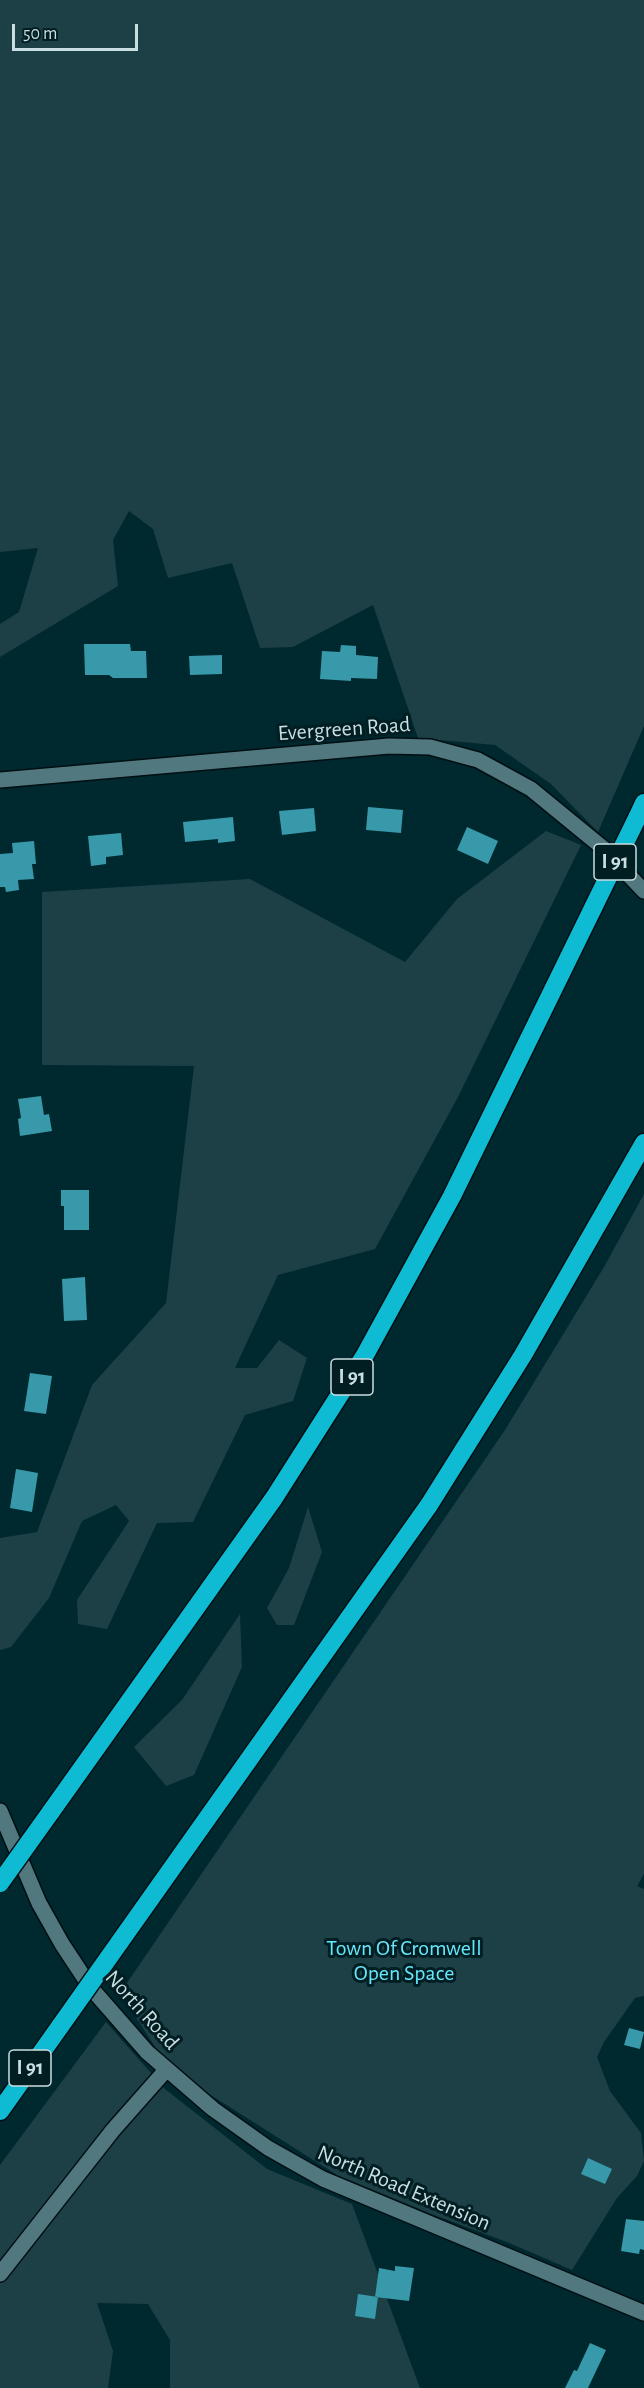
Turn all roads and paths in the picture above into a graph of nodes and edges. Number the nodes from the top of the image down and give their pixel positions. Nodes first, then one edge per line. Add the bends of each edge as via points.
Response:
1 (0, 780) edge
2 (640, 810) edge
3 (644, 891) edge
4 (644, 1143) edge
5 (0, 1811) edge
6 (0, 1883) edge
7 (165, 2070) junction
8 (0, 2111) edge
9 (0, 2274) edge
10 (644, 2313) edge

1 - 3 street, Evergreen Road via 368,747 430,747 478,760 531,789 603,848
2 - 6 highway, I 91, bridge via 452,1196 365,1355 274,1498
4 - 8 highway, I 91, bridge via 535,1334 429,1505
5 - 7 street, North Road via 34,1894 76,1967 132,2037
7 - 9 street, North Road
7 - 10 street, North Road Extension via 250,2137 307,2171

